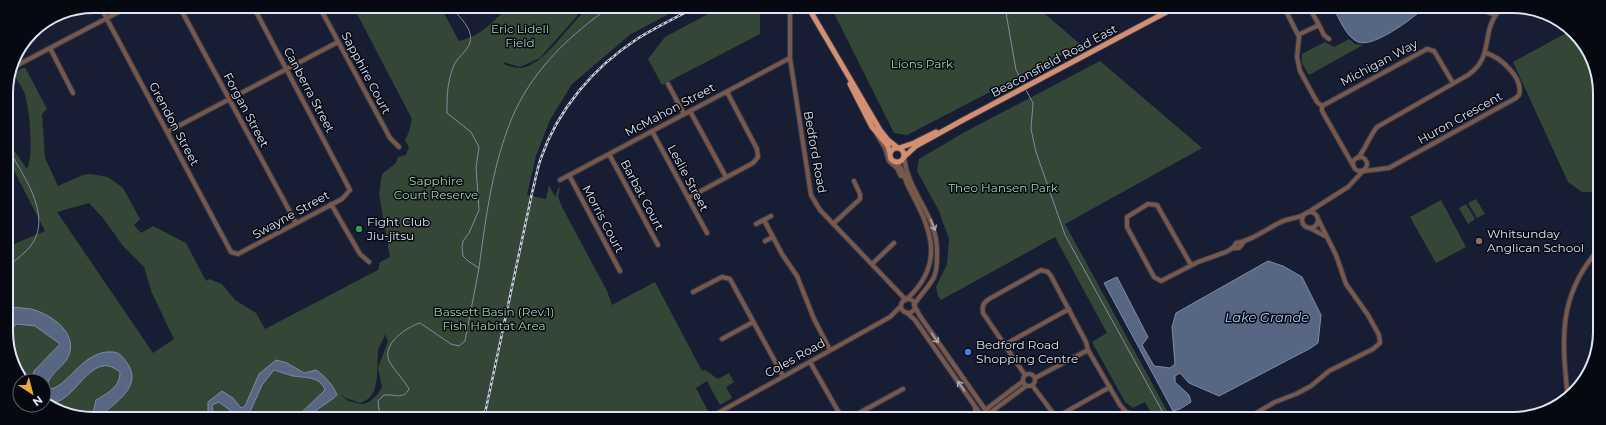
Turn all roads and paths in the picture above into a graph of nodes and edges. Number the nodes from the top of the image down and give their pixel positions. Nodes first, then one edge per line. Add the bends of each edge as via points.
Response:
1 (104, 13) edge
2 (116, 13) edge
3 (183, 13) edge
4 (257, 13) edge
5 (323, 13) edge
6 (790, 13) edge
7 (811, 13) edge
8 (1165, 13) edge
9 (1287, 13) edge
10 (1312, 13) edge
11 (1487, 13) edge
12 (1497, 13) edge
13 (106, 18) junction
14 (1318, 25) junction
15 (1490, 26) junction
16 (1298, 35) junction
17 (1329, 39) dead end
18 (338, 42) junction
19 (50, 48) junction
20 (1486, 53) junction
21 (790, 58) junction
22 (837, 58) junction
23 (18, 65) edge
24 (286, 69) junction
25 (1453, 83) junction
26 (668, 84) dead end
27 (726, 92) junction
28 (73, 93) dead end
29 (229, 100) junction
30 (1322, 106) junction
31 (690, 111) junction
32 (684, 114) junction
33 (963, 120) junction
34 (872, 127) junction
35 (652, 131) junction
36 (167, 132) junction
37 (399, 147) dead end
38 (899, 148) junction
39 (1365, 148) junction
40 (1346, 153) junction
41 (609, 154) junction
42 (890, 154) junction
43 (904, 157) junction
44 (1358, 158) junction
45 (895, 161) junction
46 (1367, 161) junction
47 (1354, 168) junction
48 (1379, 170) junction
49 (1364, 171) junction
50 (569, 175) junction
51 (726, 177) junction
52 (560, 180) dead end
53 (854, 180) dead end
54 (1354, 181) junction
55 (348, 183) joint
56 (907, 185) junction
57 (688, 198) junction
58 (331, 204) junction
59 (1321, 204) junction
60 (1306, 213) junction
61 (771, 216) dead end
62 (1318, 219) junction
63 (764, 220) junction
64 (1292, 220) junction
65 (296, 223) junction
66 (756, 224) dead end
67 (833, 224) junction
68 (1307, 227) junction
69 (707, 233) dead end
70 (1325, 236) junction
71 (773, 237) junction
72 (764, 241) dead end
73 (894, 243) dead end
74 (658, 244) dead end
75 (231, 252) joint
76 (1593, 257) edge
77 (370, 262) dead end
78 (872, 264) junction
79 (1191, 265) junction
80 (620, 272) dead end
81 (897, 291) junction
82 (693, 292) dead end
83 (906, 300) junction
84 (914, 305) junction
85 (901, 306) junction
86 (1069, 309) junction
87 (905, 312) junction
88 (890, 317) junction
89 (753, 322) junction
90 (722, 339) dead end
91 (1004, 345) junction
92 (830, 350) junction
93 (1088, 350) junction
94 (810, 362) junction
95 (1025, 375) junction
96 (783, 376) junction
97 (1035, 378) junction
98 (1022, 382) junction
99 (1032, 385) junction
100 (1026, 386) junction
101 (1110, 387) junction
102 (903, 389) dead end
103 (1567, 391) edge
104 (975, 406) junction
105 (720, 412) edge
106 (839, 412) edge
107 (861, 412) edge
108 (976, 412) edge
109 (978, 412) edge
110 (987, 412) junction
111 (1052, 412) edge
112 (1066, 412) edge
113 (1127, 412) edge
114 (1256, 412) edge

1 - 13 street, Grendon Street
2 - 13 street
3 - 29 street, Forgan Street
4 - 24 street, Canberra Street
5 - 18 street, Sapphire Court
6 - 21 street, Bedford Road
7 - 22 main road
8 - 33 main road, Beaconsfield Road East
9 - 16 street
10 - 14 street
11 - 15 street
12 - 15 street
13 - 19 street
13 - 36 street, Grendon Street
14 - 16 street
14 - 17 street
15 - 20 street
16 - 30 street via 1300,43 1297,64 1317,102
18 - 24 street
18 - 37 street, Sapphire Court via 390,138
19 - 23 street
19 - 28 street
20 - 25 street via 1475,69
20 - 48 street, Huron Crescent via 1509,68 1520,87 1519,95 1391,167
21 - 27 street, McMahon Street
21 - 67 street, Bedford Road via 809,189 815,204
22 - 34 main road
22 - 38 main road via 882,133
24 - 29 street
24 - 55 street, Canberra Street
25 - 30 street, Michigan Way via 1435,52 1427,48
25 - 39 street via 1376,127 1369,136
26 - 32 street
27 - 31 street, McMahon Street
27 - 51 street via 758,154 753,163
29 - 36 street
29 - 65 street, Forgan Street
30 - 40 street via 1322,111
31 - 32 street, McMahon Street
31 - 51 street
32 - 35 street, McMahon Street
33 - 38 main road, Beaconsfield Road East
33 - 43 main road, Beaconsfield Road East via 916,146
34 - 42 main road via 888,147
34 - 56 street via 889,160
35 - 41 street, McMahon Street
35 - 57 street, Leslie Street
36 - 75 street, Grendon Street
38 - 42 main road via 893,149
38 - 43 main road via 903,150
39 - 44 street
39 - 46 street
40 - 44 street via 1352,158
40 - 47 street
41 - 50 street, McMahon Street
41 - 74 street, Barbat Court
42 - 45 main road
43 - 45 main road
43 -> 84 street via 909,178 932,221 937,241 935,274
44 - 46 street
44 - 47 street via 1354,162
45 - 56 street via 901,167
46 - 48 street
46 - 49 street
47 - 49 street
47 - 54 street
48 - 49 street, Huron Crescent
49 - 54 street
50 - 52 street, McMahon Street
50 - 80 street, Morris Court
51 - 57 street
53 - 67 street via 862,199
54 - 59 street
55 - 58 street, Swayne Street via 348,193
56 - 83 street via 927,224 932,249 927,272
57 - 69 street, Leslie Street
58 - 65 street, Swayne Street
58 - 77 street via 360,254
59 - 60 street
59 - 62 street
60 - 62 street via 1314,213
60 - 64 street
60 - 68 street via 1302,219
61 - 63 street
62 - 68 street via 1315,226
62 - 70 street
63 - 66 street
63 - 71 street
64 - 68 street
64 - 79 street via 1279,223 1243,242 1239,248 1232,248
65 - 75 street, Swayne Street via 243,252
67 - 78 street, Bedford Road
68 - 70 street
70 - 114 street via 1336,255 1346,284 1368,316 1379,335 1380,342 1373,349 1329,371 1312,386 1279,399
71 - 72 street
71 - 92 street via 796,276
73 - 78 street
76 - 103 street via 1579,276 1567,304 1563,336
78 - 81 street, Bedford Road
79 - 79 street via 1165,280 1159,280 1154,276 1126,224 1127,216 1148,204 1159,207
81 - 83 street, Bedford Road
81 - 85 street, Bedford Road
82 - 89 street via 722,277 727,277 732,281
83 - 84 street
83 - 85 street
84 - 87 street via 912,311
84 -> 110 street
85 - 87 street
85 - 88 street, Coles Road
86 - 91 street
86 - 91 street via 1048,272 1041,270 984,302 983,313
86 - 93 street
87 - 88 street, Coles Road
104 -> 87 street via 916,321
88 - 92 street, Coles Road
89 - 90 street
89 - 96 street
91 - 95 street
92 - 94 street, Coles Road
93 - 97 street
93 - 101 street
94 - 96 street, Coles Road
94 - 106 street
95 - 97 street via 1031,374
95 - 98 street
96 - 105 street, Coles Road
97 - 99 street
98 - 100 street
98 - 110 street
99 - 100 street
99 - 111 street
100 - 110 street
101 - 112 street
101 - 113 street via 1122,409
102 - 107 street
104 - 108 street
104 - 109 street

